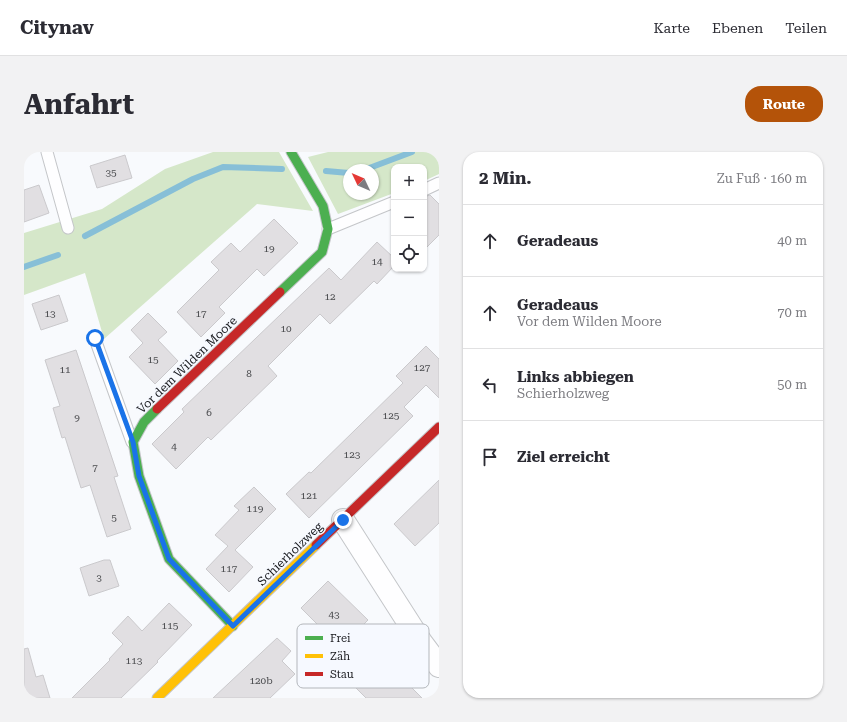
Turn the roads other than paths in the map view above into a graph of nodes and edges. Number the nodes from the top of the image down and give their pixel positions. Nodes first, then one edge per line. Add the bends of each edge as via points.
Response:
1 (47, 152) edge
2 (291, 152) edge
3 (439, 183) edge
4 (427, 189) edge
5 (391, 203) edge
6 (68, 228) dead end
7 (328, 229) junction
8 (95, 338) dead end
9 (439, 427) edge
10 (133, 442) junction
11 (343, 520) junction
12 (409, 624) edge
13 (233, 626) junction
14 (429, 653) edge
15 (439, 666) edge
16 (157, 698) edge

1 - 6 lane
2 - 7 street, Vor dem Wilden Moore via 323,206
3 - 4 lane
5 - 7 lane
7 - 10 street, Vor dem Wilden Moore via 322,252 144,422
8 - 10 lane
9 - 11 street, Schierholzweg
10 - 13 street via 139,476 169,559
11 - 12 street
11 - 13 street, Schierholzweg
13 - 16 street, Schierholzweg
14 - 15 street

